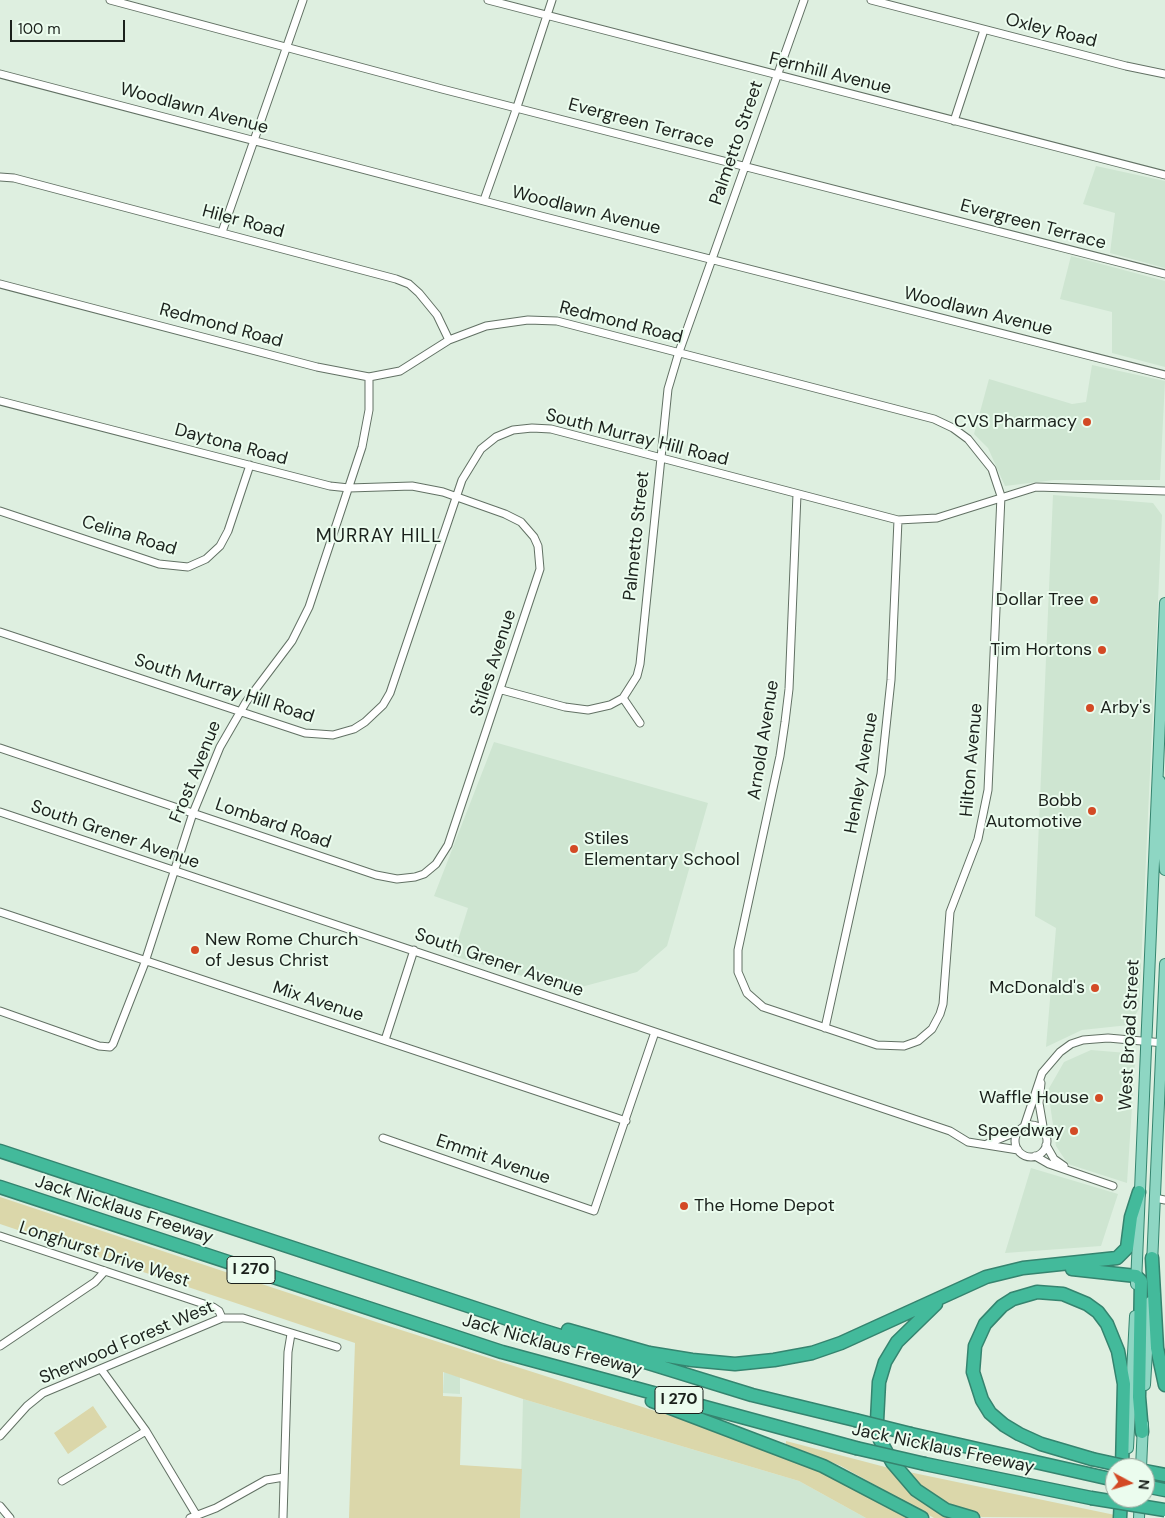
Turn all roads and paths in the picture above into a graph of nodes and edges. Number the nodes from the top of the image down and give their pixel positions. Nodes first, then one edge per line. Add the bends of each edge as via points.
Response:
1 (110, 0) edge
2 (303, 0) edge
3 (488, 0) edge
4 (552, 0) edge
5 (804, 0) edge
6 (871, 0) edge
7 (546, 15) junction
8 (984, 30) junction
9 (286, 47) junction
10 (0, 74) edge
11 (1165, 74) edge
12 (776, 75) junction
13 (517, 107) junction
14 (954, 121) junction
15 (254, 140) junction
16 (744, 166) junction
17 (1165, 175) edge
18 (0, 177) edge
19 (484, 200) junction
20 (222, 232) junction
21 (712, 259) junction
22 (1165, 274) edge
23 (0, 284) edge
24 (449, 340) junction
25 (678, 352) junction
26 (1165, 375) edge
27 (369, 378) junction
28 (0, 400) edge
29 (660, 458) junction
30 (250, 465) junction
31 (349, 488) junction
32 (1165, 491) edge
33 (797, 494) junction
34 (1001, 496) junction
35 (457, 497) junction
36 (0, 511) edge
37 (898, 520) junction
38 (1165, 603) edge
39 (0, 632) edge
40 (502, 690) junction
41 (623, 698) junction
42 (1163, 704) edge
43 (240, 711) junction
44 (640, 723) dead end
45 (0, 748) edge
46 (1158, 775) junction
47 (0, 812) edge
48 (193, 813) junction
49 (1165, 870) edge
50 (175, 872) junction
51 (424, 874) joint
52 (0, 912) edge
53 (414, 950) junction
54 (145, 961) junction
55 (1165, 964) edge
56 (0, 1011) edge
57 (825, 1028) junction
58 (655, 1032) junction
59 (385, 1040) junction
60 (1145, 1042) junction
61 (1163, 1043) edge
62 (1042, 1073) junction
63 (626, 1121) junction
64 (1021, 1129) junction
65 (1044, 1133) junction
66 (383, 1138) dead end
67 (987, 1144) junction
68 (1046, 1145) junction
69 (1018, 1150) junction
70 (0, 1151) edge
71 (1035, 1156) junction
72 (1073, 1172) junction
73 (1113, 1186) dead end
74 (0, 1188) edge
75 (1140, 1192) junction
76 (1160, 1199) edge
77 (0, 1236) edge
78 (1152, 1258) junction
79 (1048, 1266) junction
80 (106, 1271) junction
81 (1136, 1276) junction
82 (399, 1283) junction
83 (950, 1293) junction
84 (222, 1318) junction
85 (291, 1334) junction
86 (0, 1346) edge
87 (337, 1347) dead end
88 (502, 1352) junction
89 (101, 1369) junction
90 (1165, 1385) edge
91 (146, 1431) junction
92 (1142, 1432) junction
93 (0, 1436) edge
94 (1122, 1458) edge
95 (1128, 1458) edge
96 (1141, 1458) edge
97 (1105, 1462) edge
98 (284, 1477) junction
99 (1105, 1478) edge
100 (62, 1482) dead end
101 (0, 1506) edge
102 (1165, 1510) edge
103 (194, 1517) edge
104 (10, 1518) edge
105 (283, 1518) edge
106 (922, 1518) edge
107 (973, 1518) edge

1 - 9 street, Evergreen Terrace
2 - 9 street
3 - 7 street, Fernhill Avenue
4 - 7 street
5 - 12 street, Palmetto Street
6 - 8 street, Oxley Road
7 - 12 street, Fernhill Avenue
7 - 13 street
8 - 11 street, Oxley Road
8 - 14 street
9 - 13 street, Evergreen Terrace
9 - 15 street
10 - 15 street, Woodlawn Avenue
12 - 14 street, Fernhill Avenue
12 - 16 street, Palmetto Street
13 - 16 street, Evergreen Terrace
13 - 19 street
14 - 17 street, Fernhill Avenue
15 - 19 street, Woodlawn Avenue
15 - 20 street
16 - 21 street, Palmetto Street
16 - 22 street, Evergreen Terrace
18 - 20 street, Hiler Road
19 - 21 street, Woodlawn Avenue
20 - 24 street, Hiler Road via 409,284 437,315
21 - 25 street, Palmetto Street
21 - 26 street, Woodlawn Avenue
23 - 27 street, Redmond Road
24 - 25 street, Redmond Road via 495,324 541,320 579,326
24 - 27 street, Redmond Road via 407,368
25 - 29 street, Palmetto Street via 666,401
25 - 34 street, Redmond Road via 943,422 964,435 977,449 992,469
27 - 31 street, Frost Avenue via 367,429
28 - 30 street, Daytona Road
29 - 33 street, South Murray Hill Road
29 - 35 street, South Murray Hill Road via 551,429 513,430 496,437 481,449 464,476
29 - 41 street, Palmetto Street via 640,664 632,686
30 - 31 street, Daytona Road
30 - 36 street, Celina Road via 220,546 206,559 188,567 159,564
31 - 35 street, Daytona Road via 412,486
31 - 43 street, Frost Avenue via 302,624
32 - 34 street, South Murray Hill Road via 1047,486
33 - 37 street, South Murray Hill Road
33 - 57 street, Arnold Avenue via 787,705 780,756 737,956 738,972 751,998 763,1007
34 - 37 street, South Murray Hill Road via 937,518
34 - 57 street, Hilton Avenue via 986,808 978,839 950,912 943,1004 932,1029 918,1041 904,1046 883,1047
35 - 40 street, Stiles Avenue via 521,522 538,546 539,574
35 - 43 street, South Murray Hill Road via 390,693 375,714 354,729 325,735 305,733
37 - 57 street, Henley Avenue via 891,680 879,783
38 - 42 main road, West Broad Street
39 - 43 street, South Murray Hill Road
40 - 41 street via 588,710
40 - 51 street, Stiles Avenue via 448,845 442,857
41 - 44 street
42 - 46 main road, West Broad Street
43 - 48 street, Frost Avenue via 220,747
45 - 48 street, Lombard Road
46 - 49 main road via 1164,795
46 - 60 main road, West Broad Street
47 - 50 street, South Grener Avenue
48 - 50 street, Frost Avenue
48 - 51 street, Lombard Road via 382,877 406,879
50 - 53 street, South Grener Avenue
50 - 54 street, Frost Avenue
52 - 54 street, Mix Avenue
53 - 58 street, South Grener Avenue
53 - 59 street
54 - 56 street, Frost Avenue via 110,1047
54 - 59 street, Mix Avenue
55 - 61 main road, West Broad Street
58 - 63 street
58 - 67 street, South Grener Avenue via 951,1132 968,1142
59 - 63 street, Mix Avenue
60 - 61 street
60 - 62 street via 1108,1038 1083,1040 1060,1052
60 - 75 main road, West Broad Street
61 - 76 main road, West Broad Street
62 - 64 street
62 - 65 street via 1039,1102
63 - 66 street, Emmit Avenue via 594,1211
64 - 65 street via 1033,1125
64 - 67 street
64 - 69 street via 1015,1139
65 - 68 street
67 - 69 street, South Grener Avenue
68 - 71 street
68 - 72 street via 1054,1159
69 - 71 street via 1024,1155
70 - 82 highway, Jack Nicklaus Freeway / I 270
71 - 72 street
72 - 73 street
74 - 88 highway, Jack Nicklaus Freeway / I 270
75 - 79 highway via 1129,1242 1122,1255 1110,1260
75 - 81 main road, West Broad Street
76 - 78 main road, West Broad Street
77 - 80 street, Longhurst Drive West
78 - 90 highway via 1157,1348
78 - 92 main road, West Broad Street
79 - 81 highway
79 - 83 highway via 986,1277
80 - 84 street, Longhurst Drive West via 213,1307
80 - 86 street via 95,1282
81 - 92 highway via 1141,1281 1142,1291 1139,1397
81 - 95 main road, West Broad Street
82 - 83 highway via 649,1353 735,1364 774,1360 827,1348
82 - 99 highway, Jack Nicklaus Freeway / I 270, bridge via 538,1330 743,1392
83 - 107 highway via 911,1325 885,1362 879,1382 877,1421 880,1440 892,1462 916,1490 946,1510
84 - 85 street, Sherwood Forest West via 243,1318
84 - 89 street, Sherwood Forest West
85 - 87 street, Sherwood Forest West
85 - 98 street
88 - 102 highway, Jack Nicklaus Freeway / I 270, bridge via 856,1448 1091,1498
88 - 106 highway via 692,1414 823,1466
89 - 91 street
89 - 93 street, Sherwood Forest West via 43,1393
91 - 100 street
91 - 103 street
92 - 96 main road, West Broad Street
94 - 97 highway, bridge via 1124,1384 1118,1351 1107,1324 1087,1304 1063,1294 1037,1292 1013,1299 985,1324 975,1346 973,1372 982,1400 990,1413 1019,1434 1041,1444
98 - 103 street via 266,1480
98 - 105 street
101 - 104 street

